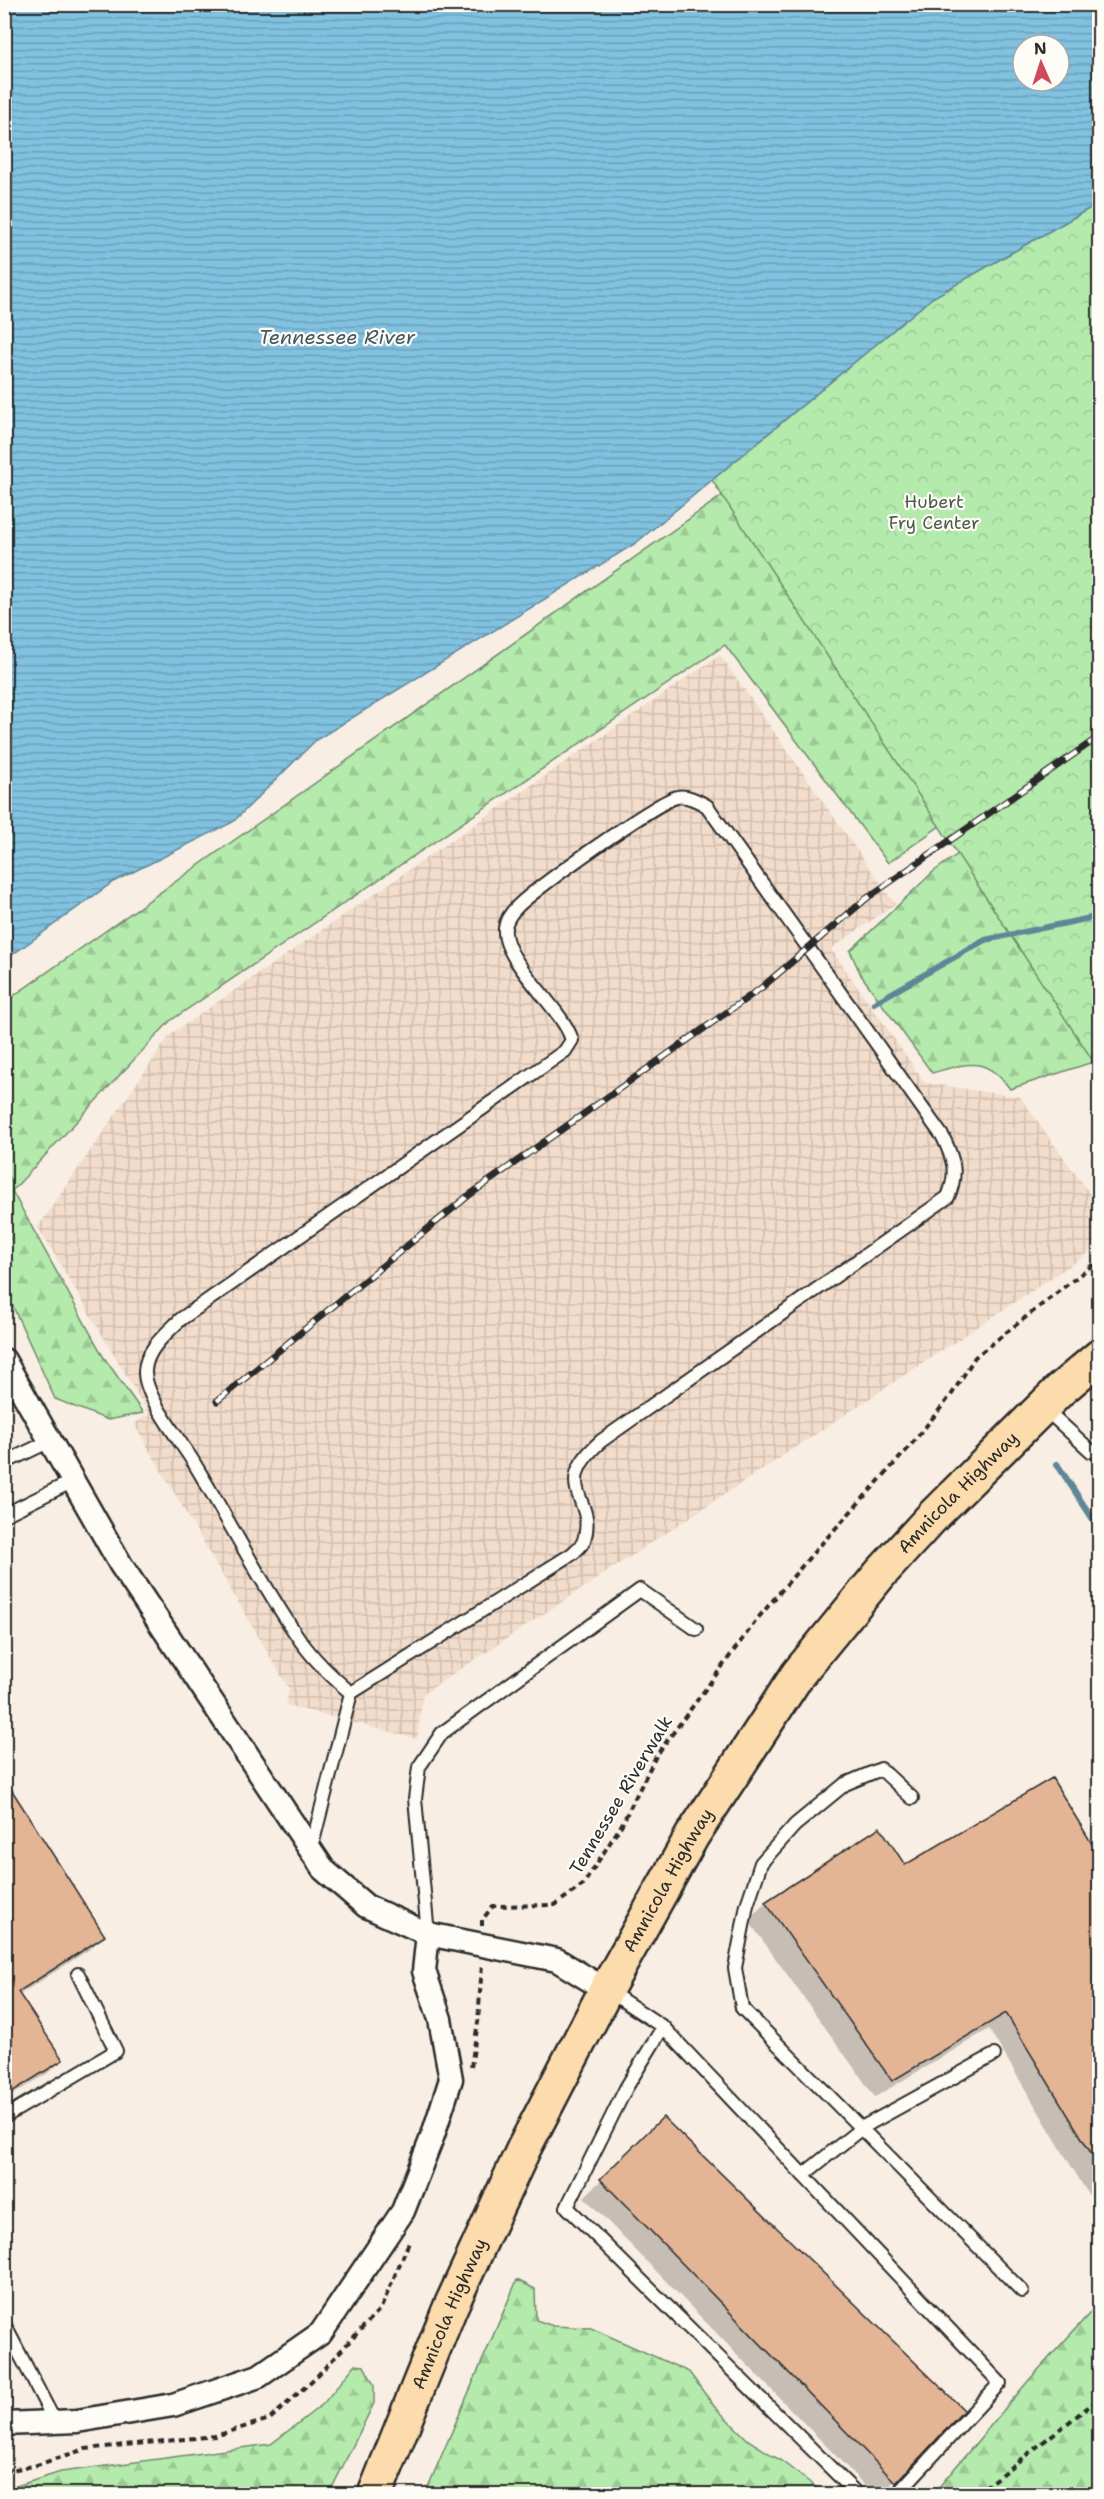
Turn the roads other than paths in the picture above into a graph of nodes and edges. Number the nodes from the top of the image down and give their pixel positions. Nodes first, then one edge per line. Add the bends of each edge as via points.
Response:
1 (1100, 1356) edge
2 (4, 1360) edge
3 (11, 1388) edge
4 (1043, 1407) junction
5 (51, 1441) junction
6 (1100, 1453) edge
7 (4, 1463) edge
8 (73, 1481) junction
9 (4, 1515) edge
10 (696, 1629) dead end
11 (351, 1693) junction
12 (912, 1798) dead end
13 (311, 1850) junction
14 (428, 1934) junction
15 (78, 1974) dead end
16 (606, 1990) junction
17 (663, 2027) junction
18 (994, 2055) dead end
19 (4, 2117) edge
20 (862, 2127) junction
21 (803, 2175) junction
22 (1022, 2291) dead end
23 (4, 2324) edge
24 (55, 2422) junction
25 (4, 2424) edge
26 (375, 2494) edge
27 (857, 2494) edge
28 (897, 2494) edge

1 - 4 main road, Amnicola Highway
2 - 3 street
3 - 5 street
4 - 6 lane via 1091,1451
4 - 16 main road, Amnicola Highway via 934,1515 798,1674 692,1836
5 - 7 lane
5 - 8 street
8 - 9 lane
8 - 13 street via 121,1565
10 - 14 lane via 640,1590 442,1732 419,1767 416,1781
11 - 11 lane via 572,1554 584,1541 585,1519 576,1476 584,1456 948,1197 955,1180 955,1162 943,1137 707,806 695,799 679,797 654,807 527,898 509,917 505,930 518,962 568,1027 572,1040 565,1051 181,1320 147,1359 145,1373 159,1408 261,1578 301,1642
11 - 13 lane
12 - 20 lane via 881,1769 845,1784 795,1825 761,1863 747,1905 735,1968 742,2008
13 - 14 street via 324,1870 366,1906
14 - 16 street via 557,1960
14 - 24 street via 424,1971 440,2019 451,2079 404,2211 321,2333 259,2376 172,2405
15 - 19 lane via 116,2051
16 - 17 lane
16 - 26 main road, Amnicola Highway via 524,2148 450,2308
17 - 21 lane
17 - 27 lane via 626,2088 567,2207
18 - 20 lane
20 - 21 lane
20 - 22 lane
21 - 28 lane via 1000,2383
23 - 24 lane
24 - 25 street

